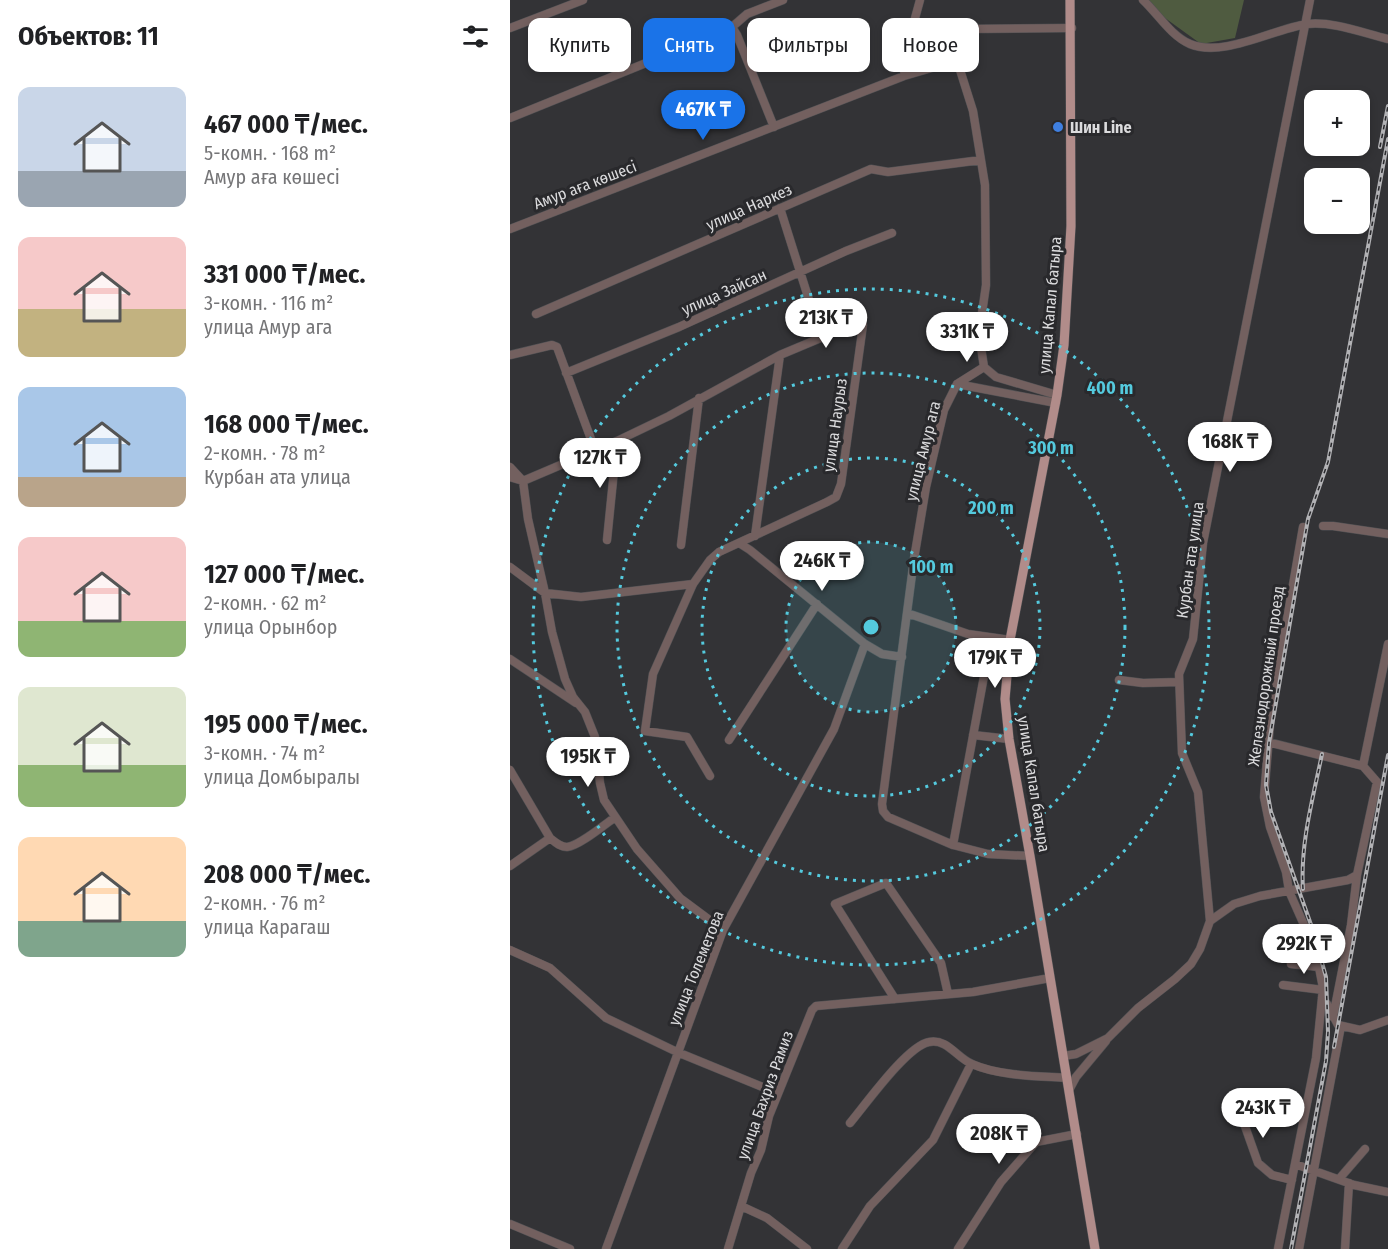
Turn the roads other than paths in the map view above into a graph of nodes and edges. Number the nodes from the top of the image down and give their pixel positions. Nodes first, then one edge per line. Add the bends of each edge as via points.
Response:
1 (583, 0) edge
2 (783, 0) edge
3 (920, 0) edge
4 (1070, 0) edge
5 (1143, 0) edge
6 (1310, 0) edge
7 (572, 2) edge
8 (735, 24) edge
9 (1305, 25) junction
10 (510, 28) edge
11 (1072, 28) junction
12 (979, 29) edge
13 (735, 31) edge
14 (1388, 39) edge
15 (643, 65) edge
16 (918, 72) edge
17 (961, 72) edge
18 (904, 76) junction
19 (510, 118) edge
20 (774, 127) junction
21 (981, 160) junction
22 (780, 208) junction
23 (510, 229) edge
24 (892, 233) dead end
25 (801, 272) junction
26 (536, 314) dead end
27 (821, 338) junction
28 (510, 355) edge
29 (780, 355) junction
30 (984, 367) junction
31 (566, 373) junction
32 (957, 384) junction
33 (699, 398) junction
34 (1056, 399) junction
35 (617, 441) junction
36 (595, 450) junction
37 (510, 467) edge
38 (510, 477) edge
39 (523, 481) junction
40 (1302, 526) dead end
41 (1323, 526) dead end
42 (1388, 534) edge
43 (754, 536) junction
44 (607, 540) dead end
45 (739, 543) junction
46 (681, 545) dead end
47 (510, 567) edge
48 (693, 584) junction
49 (545, 593) junction
50 (817, 604) junction
51 (907, 614) junction
52 (991, 638) junction
53 (1010, 640) junction
54 (865, 644) junction
55 (1388, 644) edge
56 (902, 657) junction
57 (510, 659) edge
58 (1119, 680) dead end
59 (1179, 682) junction
60 (579, 705) junction
61 (973, 735) junction
62 (1009, 739) junction
63 (729, 740) dead end
64 (1268, 742) junction
65 (1362, 766) junction
66 (510, 770) edge
67 (710, 776) dead end
68 (614, 818) junction
69 (550, 838) junction
70 (953, 845) junction
71 (1030, 856) junction
72 (510, 866) edge
73 (1357, 875) junction
74 (1289, 891) junction
75 (1210, 921) junction
76 (723, 930) junction
77 (510, 950) edge
78 (1291, 964) dead end
79 (1319, 967) junction
80 (1050, 978) junction
81 (1283, 985) dead end
82 (948, 994) junction
83 (1322, 994) junction
84 (895, 999) junction
85 (1333, 1017) junction
86 (1388, 1020) edge
87 (1341, 1026) junction
88 (1108, 1038) junction
89 (677, 1052) junction
90 (1063, 1056) junction
91 (971, 1064) junction
92 (1067, 1078) junction
93 (1069, 1089) junction
94 (777, 1093) junction
95 (1235, 1098) dead end
96 (850, 1123) dead end
97 (1077, 1134) junction
98 (1365, 1149) dead end
99 (1295, 1164) junction
100 (1314, 1171) junction
101 (1339, 1179) junction
102 (1292, 1180) junction
103 (1349, 1183) junction
104 (1388, 1192) edge
105 (741, 1206) junction
106 (510, 1224) edge
107 (570, 1249) edge
108 (606, 1249) edge
109 (728, 1249) edge
110 (807, 1249) edge
111 (842, 1249) edge
112 (958, 1249) edge
113 (1095, 1249) edge
114 (1278, 1249) edge
115 (1299, 1249) edge
116 (1346, 1249) edge

1 - 7 street
2 - 8 street via 747,14
3 - 18 street via 906,51
4 - 11 main road, улица Капал батыра
5 - 9 street via 1173,32 1190,44 1204,47 1222,47
6 - 9 street, Курбан ата улица
7 - 10 street
9 - 14 street via 1321,24
9 - 59 street, Курбан ата улица via 1203,543 1193,639
11 - 12 street
11 - 34 main road, улица Капал батыра via 1071,226 1064,345
13 - 20 street
15 - 19 street
16 - 18 street, Амур аға көшесі
17 - 21 street via 973,111
18 - 20 street, Амур аға көшесі
20 - 23 street, Амур аға көшесі
21 - 22 street, улица Наркез via 888,172 871,169
21 - 30 street via 985,185 986,285 980,334
22 - 25 street
22 - 26 street, улица Наркез
24 - 25 street, улица Зайсан
25 - 27 street
25 - 31 street, улица Зайсан
27 - 29 street
27 - 43 street, улица Наурыз via 862,321 841,484 836,497
28 - 31 street via 554,346
29 - 33 street
29 - 43 street
30 - 32 street, улица Амур ага
30 - 34 street via 996,377
31 - 36 street
32 - 34 street
32 - 51 street, улица Амур ага via 944,410 926,487
33 - 35 street
33 - 46 street
34 - 53 main road, улица Капал батыра
35 - 36 street
35 - 44 street
36 - 39 street
37 - 39 street
38 - 39 street
39 - 49 street
40 - 64 street, Железнодорожный проезд
41 - 42 street
43 - 45 street, улица Наурыз
45 - 48 street, улица Наурыз via 710,560
45 - 50 street
47 - 49 street
48 - 49 street via 581,597
48 - 67 street, улица Наурыз via 653,674 644,728 647,733 687,737
49 - 60 street via 565,679
50 - 54 street
50 - 63 street
51 - 52 street
51 - 56 street, улица Амур ага
52 - 53 street
52 - 61 street
53 - 62 main road, улица Капал батыра via 1005,699
54 - 56 street via 882,654
54 - 76 street, улица Толеметова via 834,729
55 - 65 street
56 - 70 street, улица Амур ага via 883,811 903,825
57 - 60 street
58 - 59 street
59 - 75 street, Курбан ата улица via 1182,753 1198,792
60 - 68 street via 595,737 604,800
61 - 62 street
61 - 70 street
62 - 71 main road, улица Капал батыра
64 - 65 street
64 - 74 street, Железнодорожный проезд via 1264,797
65 - 73 street via 1377,782
66 - 69 street
68 - 69 street via 567,847
68 - 76 street via 680,898
69 - 72 street
70 - 71 street via 988,854
71 - 80 main road, улица Капал батыра
73 - 74 street
73 - 85 street
74 - 75 street via 1234,904
74 - 79 street, Железнодорожный проезд
75 - 88 street via 1191,964
76 - 89 street, улица Толеметова
77 - 89 street, улица Толеметова via 550,968 606,1018
78 - 79 street
79 - 83 street, Железнодорожный проезд
80 - 82 street, улица Бахриз Рамиз
80 - 90 main road, улица Капал батыра
81 - 83 street
82 - 84 street, улица Бахриз Рамиз
82 - 84 street via 941,963 886,883 835,904
83 - 85 street
83 - 99 street, Железнодорожный проезд via 1316,1058
84 - 94 street, улица Бахриз Рамиз via 816,1006
85 - 87 street
86 - 87 street via 1360,1030
87 - 100 street
88 - 90 street
88 - 93 street
89 - 94 street, улица Толеметова
89 - 108 street, улица Толеметова
90 - 92 main road, улица Капал батыра
91 - 92 street via 1011,1074
91 - 96 street via 943,1043 927,1042 912,1050
91 - 111 street via 933,1140 870,1206
92 - 93 main road, улица Капал батыра
93 - 97 main road, улица Капал батыра
94 - 105 street, улица Бахриз Рамиз
95 - 102 street via 1258,1163 1272,1175
97 - 112 street via 1036,1142 1001,1182
97 - 113 main road, улица Капал батыра
98 - 101 street
99 - 100 street
99 - 102 street, Железнодорожный проезд
100 - 101 street
100 - 115 street
101 - 103 street
102 - 114 street, Железнодорожный проезд
103 - 104 street
103 - 116 street
105 - 109 street, улица Бахриз Рамиз
105 - 110 street via 766,1218
106 - 107 street

